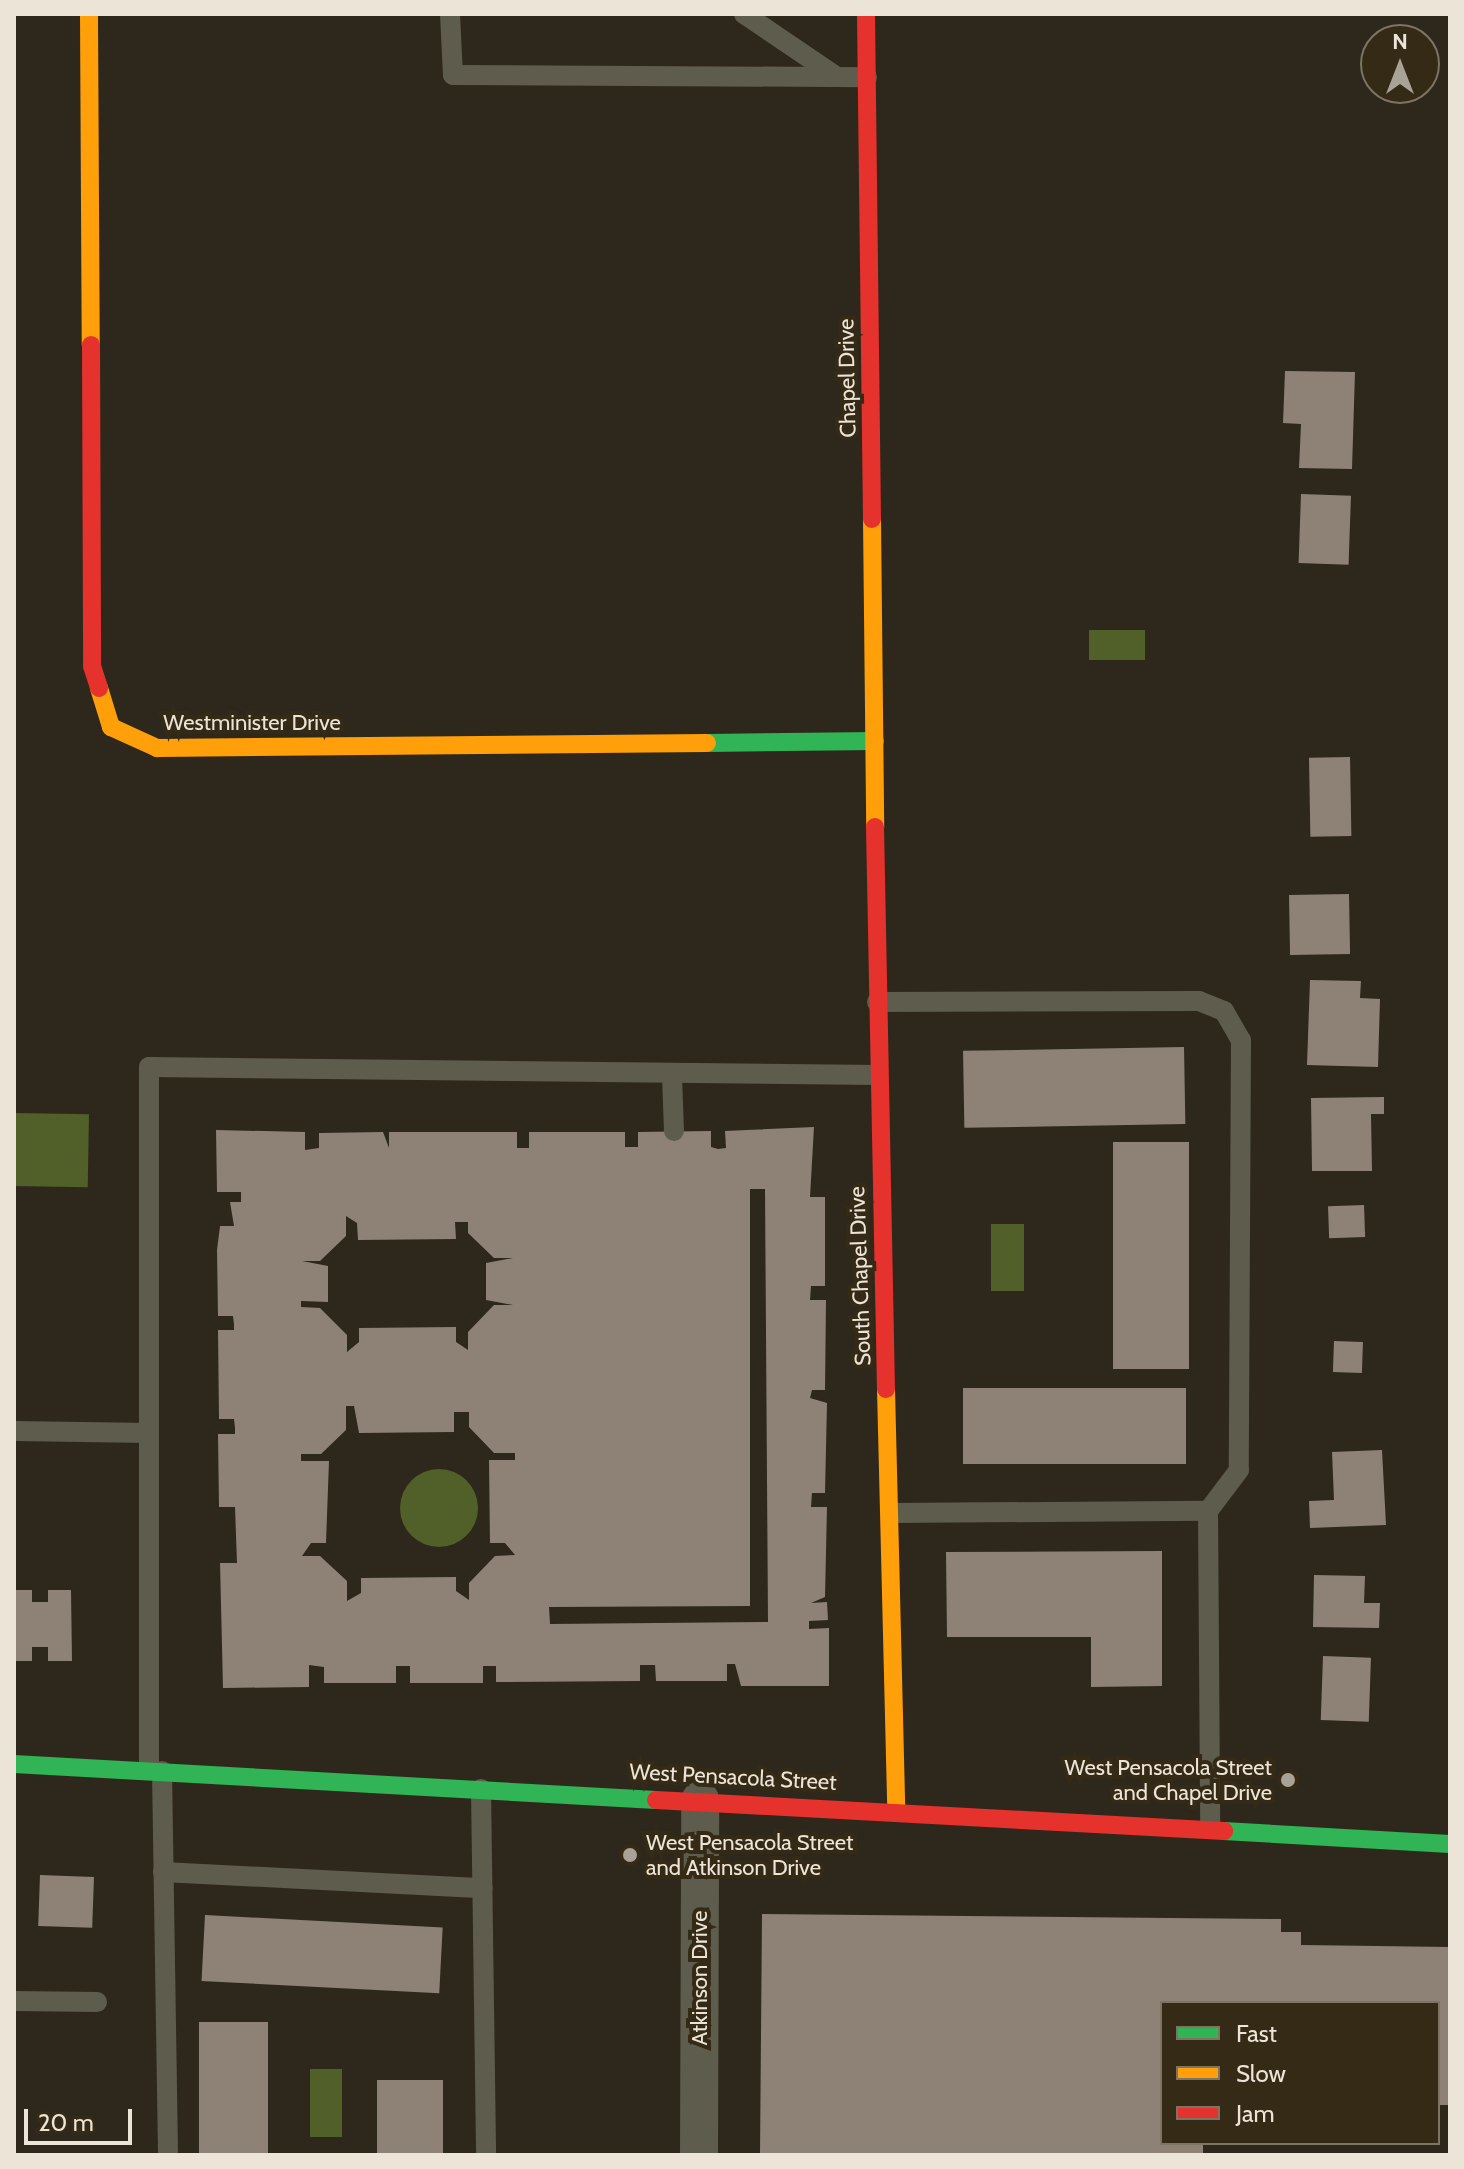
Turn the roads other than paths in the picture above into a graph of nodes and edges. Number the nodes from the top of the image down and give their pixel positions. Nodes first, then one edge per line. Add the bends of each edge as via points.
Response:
1 (89, 14) edge
2 (450, 14) edge
3 (744, 14) edge
4 (866, 14) edge
5 (837, 77) junction
6 (867, 77) junction
7 (875, 741) junction
8 (877, 1002) junction
9 (672, 1075) junction
10 (878, 1075) junction
11 (674, 1131) dead end
12 (14, 1431) edge
13 (149, 1433) junction
14 (1208, 1511) junction
15 (892, 1513) junction
16 (14, 1764) edge
17 (156, 1770) junction
18 (481, 1789) junction
19 (700, 1800) junction
20 (896, 1808) junction
21 (1210, 1828) junction
22 (1450, 1844) edge
23 (163, 1872) junction
24 (483, 1888) junction
25 (14, 2001) edge
26 (97, 2002) dead end
27 (168, 2155) edge
28 (486, 2155) edge
29 (699, 2155) edge

1 - 7 street, Westminister Drive via 92,666 111,727 157,748
2 - 5 lane via 453,75
3 - 5 lane
4 - 6 street, Chapel Drive
5 - 6 lane
6 - 7 street, Chapel Drive
7 - 8 street, South Chapel Drive
8 - 10 street, South Chapel Drive
8 - 14 lane via 1199,1001 1224,1011 1241,1040 1239,1470
9 - 10 lane
9 - 11 lane
9 - 13 lane via 149,1067
10 - 15 street, South Chapel Drive
12 - 13 lane
13 - 17 lane
14 - 15 lane
14 - 21 lane
15 - 20 street, South Chapel Drive
16 - 17 street, West Pensacola Street
17 - 18 street, West Pensacola Street
17 - 23 lane
18 - 19 street, West Pensacola Street
18 - 24 lane
19 - 20 street, West Pensacola Street
19 - 29 street, Atkinson Drive
20 - 21 street, West Pensacola Street
21 - 22 street, West Pensacola Street
23 - 24 lane
23 - 27 lane
24 - 28 lane
25 - 26 lane

